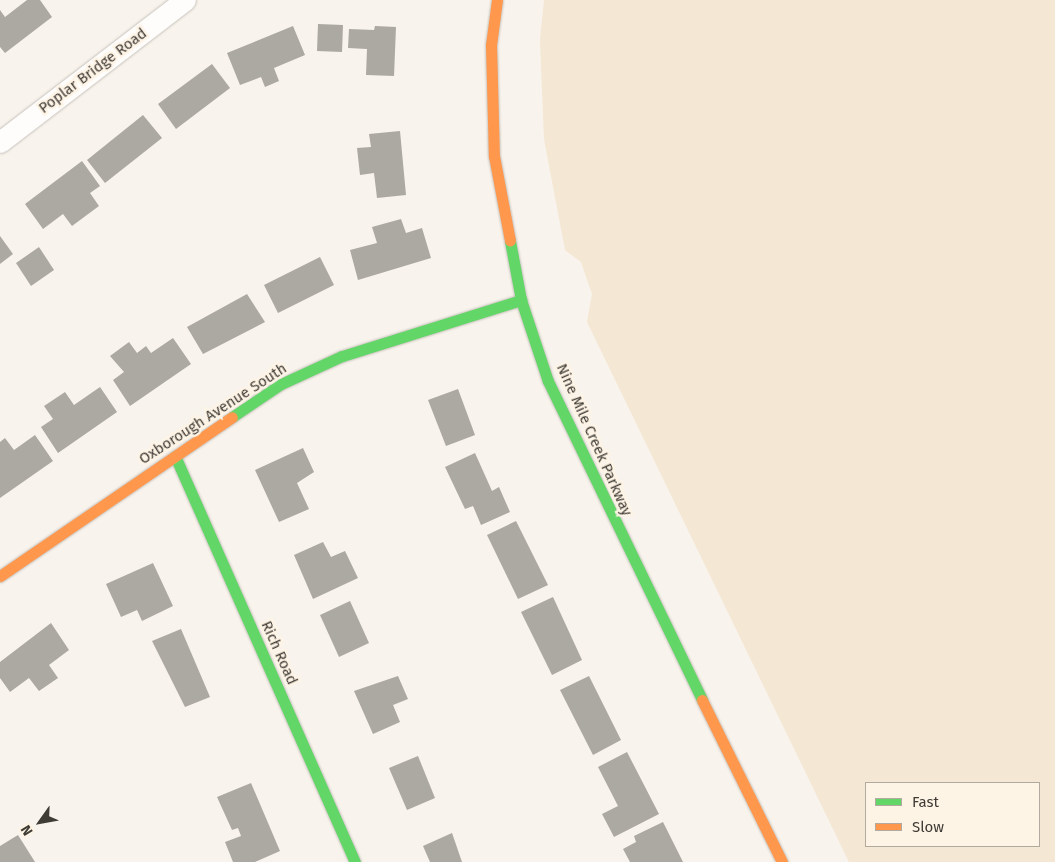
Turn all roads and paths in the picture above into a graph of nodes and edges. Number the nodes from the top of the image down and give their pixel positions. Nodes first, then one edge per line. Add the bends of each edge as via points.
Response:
1 (185, 0) edge
2 (497, 0) edge
3 (0, 142) edge
4 (521, 300) junction
5 (175, 456) junction
6 (0, 576) edge
7 (355, 862) edge
8 (782, 862) edge

1 - 3 street, Poplar Bridge Road
2 - 4 street, Nine Mile Creek Parkway via 491,45 494,156
4 - 5 street, Oxborough Avenue South via 342,356 281,384
4 - 8 street, Nine Mile Creek Parkway via 548,381 586,464
5 - 6 street, Oxborough Avenue South
5 - 7 street, Rich Road

